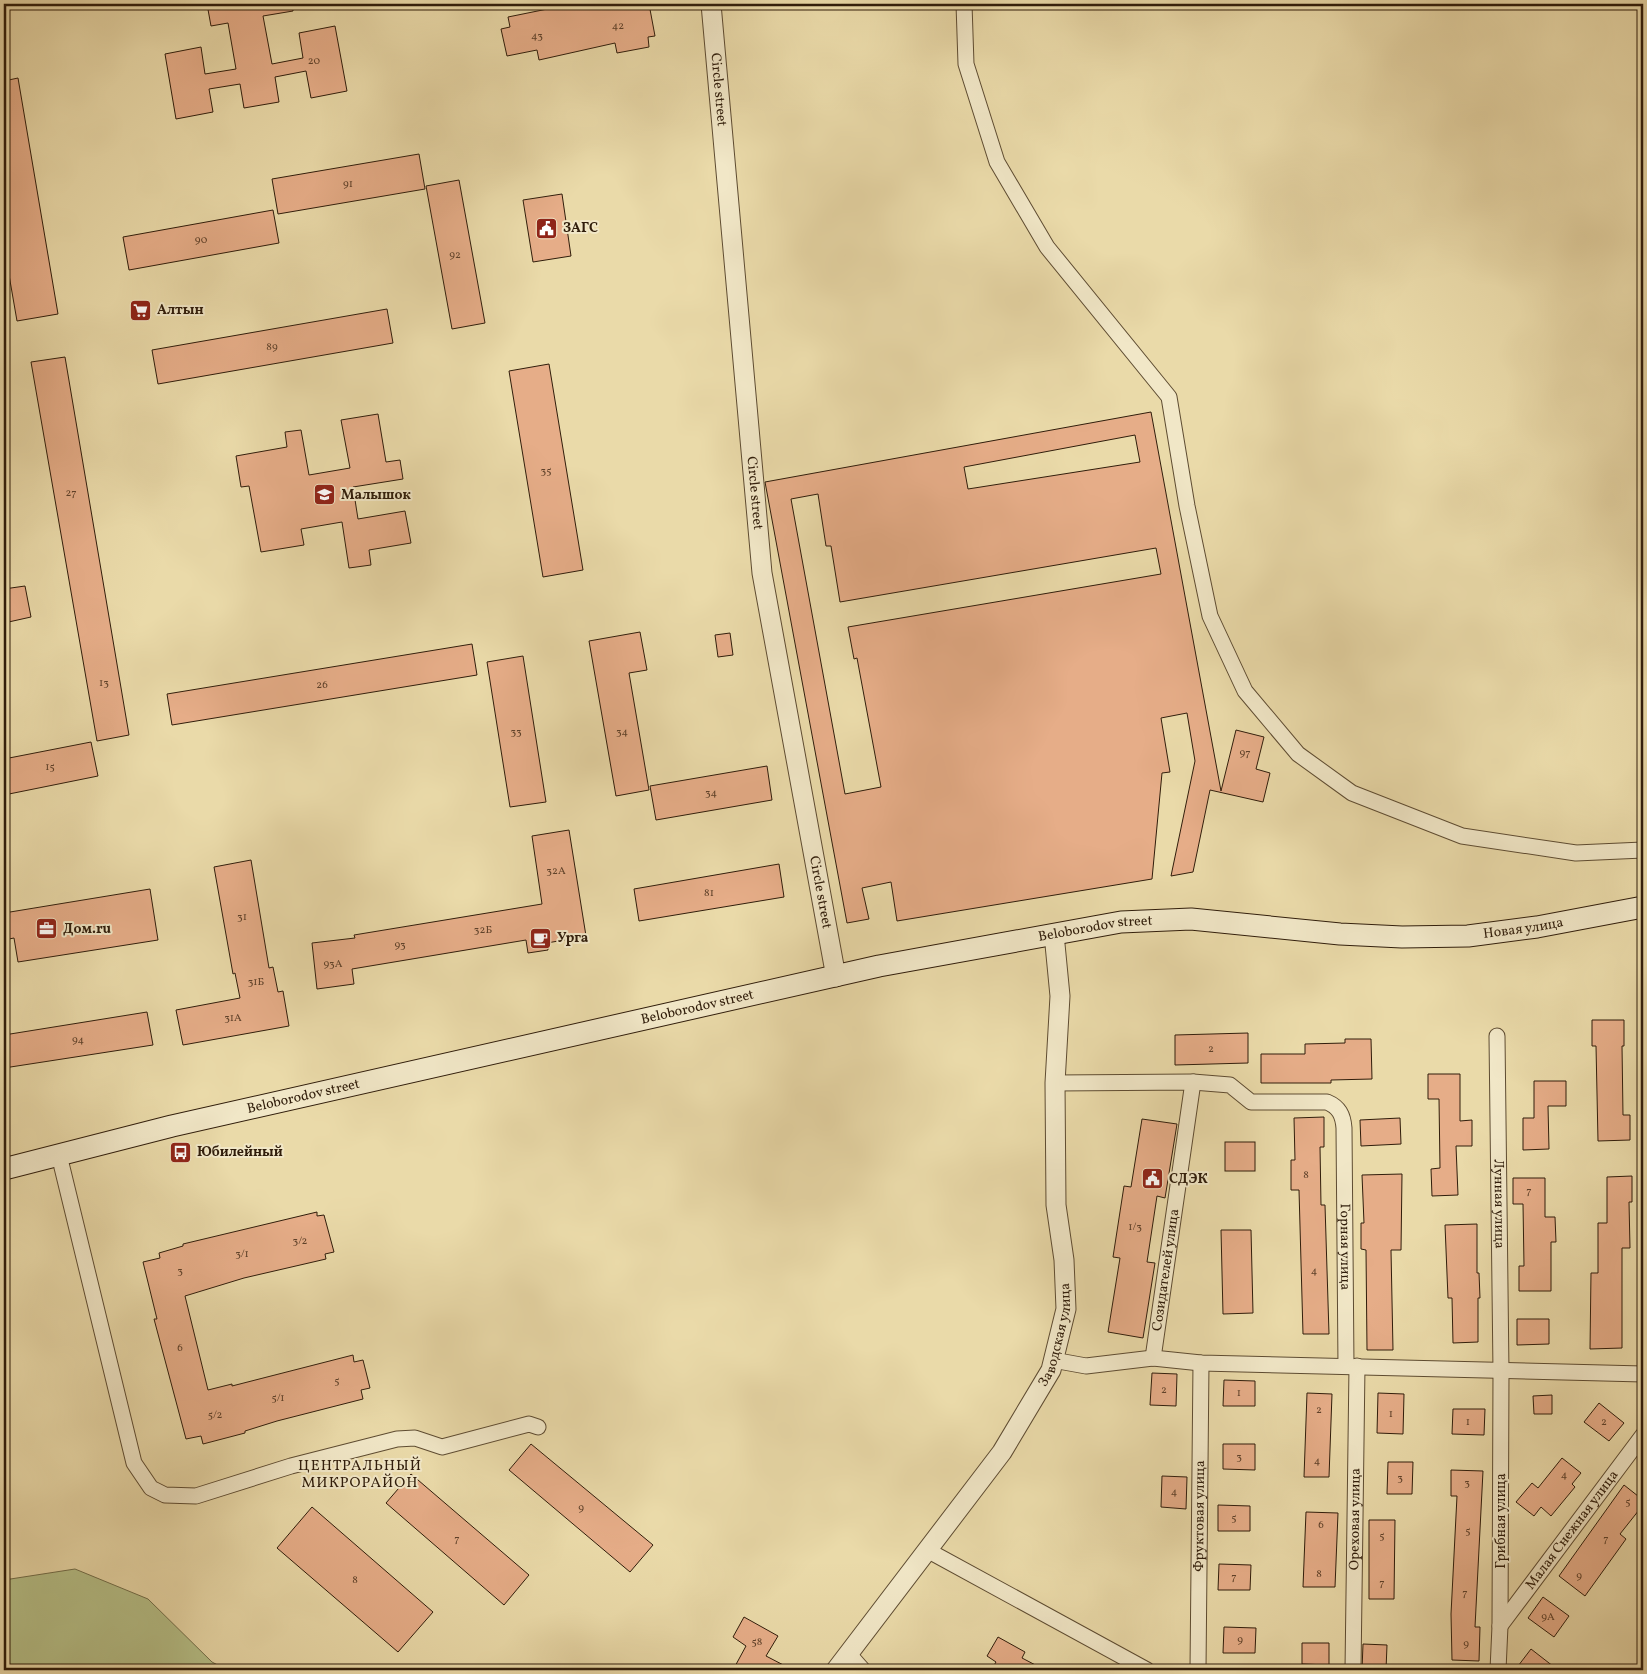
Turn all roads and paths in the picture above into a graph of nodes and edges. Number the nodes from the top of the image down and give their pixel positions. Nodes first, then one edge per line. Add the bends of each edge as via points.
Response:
1 (710, 4) edge
2 (964, 4) edge
3 (1643, 850) edge
4 (1643, 906) edge
5 (1054, 934) junction
6 (1402, 937) joint
7 (836, 977) junction
8 (1497, 1036) dead end
9 (1193, 1082) junction
10 (1055, 1083) junction
11 (59, 1156) junction
12 (4, 1169) edge
13 (1154, 1358) junction
14 (1053, 1360) junction
15 (1201, 1363) junction
16 (1352, 1366) junction
17 (1501, 1372) junction
18 (1643, 1374) edge
19 (538, 1427) dead end
20 (1643, 1435) edge
21 (927, 1550) junction
22 (1500, 1626) junction
23 (848, 1653) junction
24 (836, 1670) edge
25 (863, 1670) edge
26 (1147, 1670) edge
27 (1198, 1670) edge
28 (1353, 1670) edge
29 (1498, 1670) edge

1 - 7 street, Circle street via 762,573
2 - 3 street via 966,64 997,162 1047,247 1169,397 1210,616 1245,692 1298,754 1352,793 1462,836 1576,852
4 - 6 main road, Новая улица via 1478,935
5 - 6 main road, Beloborodov street via 1121,922 1191,919
5 - 7 main road, Beloborodov street
5 - 10 street, Заводская улица via 1060,996
7 - 11 main road, Beloborodov street via 172,1126
8 - 17 street, Лунная улица
9 - 10 street
9 - 13 street, Созидателей улица
9 - 16 street, Горная улица via 1230,1085 1251,1102 1327,1102 1342,1115
10 - 14 street, Заводская улица via 1056,1205 1064,1260 1066,1309
11 - 12 main road, Beloborodov street
11 - 19 street via 134,1463 151,1488 165,1495 196,1496 291,1466 405,1437 442,1447 529,1424
13 - 14 street via 1086,1366
13 - 15 street
14 - 21 street, Заводская улица via 1051,1370 1002,1452
15 - 16 street
15 - 27 street, Фруктовая улица
16 - 17 street
16 - 28 street, Ореховая улица
17 - 18 street
17 - 22 street, Грибная улица
20 - 22 street, Малая Снежная улица
21 - 23 street, Заводская улица
21 - 26 street
22 - 29 street, Грибная улица
23 - 24 street, Заводская улица
23 - 25 street

